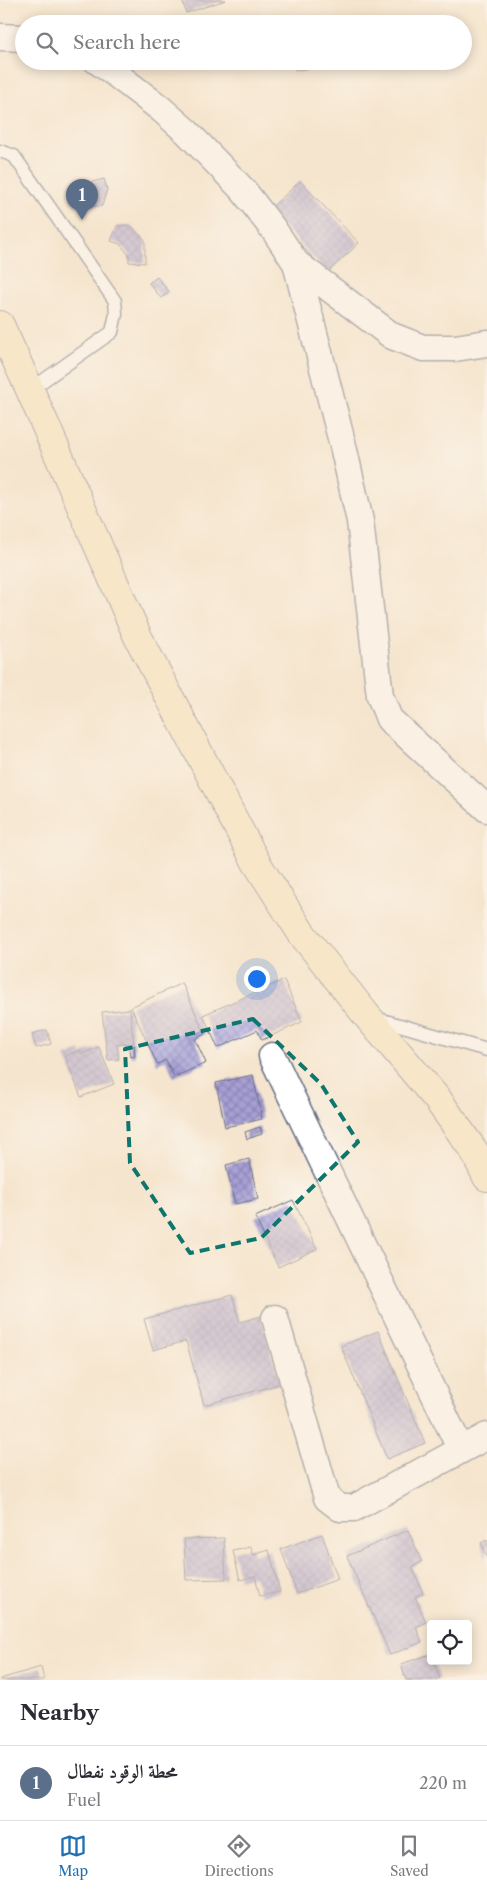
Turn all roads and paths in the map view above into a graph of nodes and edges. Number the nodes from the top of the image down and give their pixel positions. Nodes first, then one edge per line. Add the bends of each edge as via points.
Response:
1 (0, 37) edge
2 (15, 38) edge
3 (112, 70) edge
4 (0, 151) edge
5 (296, 263) junction
6 (0, 325) edge
7 (487, 343) edge
8 (30, 390) junction
9 (487, 809) edge
10 (367, 1016) junction
11 (487, 1050) edge
12 (272, 1056) dead end
13 (487, 1177) edge
14 (275, 1318) dead end
15 (487, 1436) edge
16 (461, 1450) junction

1 - 2 street
3 - 5 street via 187,132 243,190
4 - 8 lane via 14,156 115,301 112,332
5 - 7 street via 392,336 423,348
5 - 9 street via 360,521 380,696 389,719
6 - 8 main road
8 - 10 main road via 138,637 235,823 302,934
10 - 11 lane
10 - 13 main road via 438,1100 474,1151
12 - 16 street
14 - 16 street via 327,1498 340,1508 354,1508
15 - 16 street

